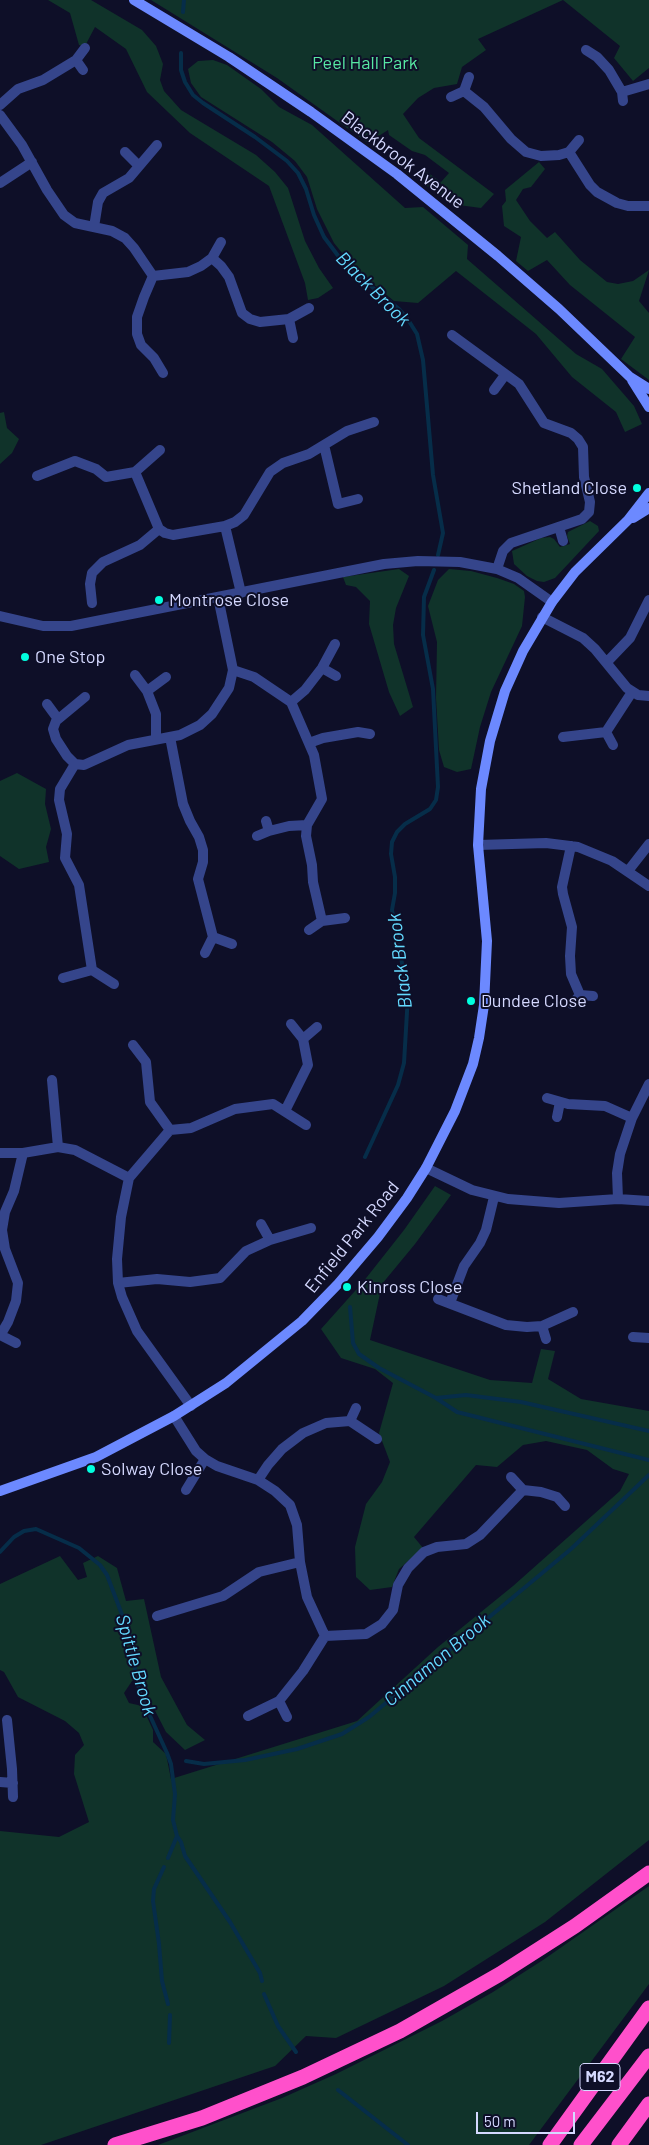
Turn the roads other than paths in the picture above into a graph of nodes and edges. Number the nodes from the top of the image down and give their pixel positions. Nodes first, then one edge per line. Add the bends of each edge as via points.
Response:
1 (134, 0) edge
2 (85, 48) dead end
3 (586, 50) dead end
4 (76, 60) junction
5 (84, 70) dead end
6 (469, 77) dead end
7 (649, 84) edge
8 (464, 91) junction
9 (451, 97) dead end
10 (0, 105) edge
11 (0, 116) edge
12 (579, 140) dead end
13 (156, 145) dead end
14 (124, 152) dead end
15 (569, 152) junction
16 (32, 162) junction
17 (139, 166) junction
18 (0, 183) edge
19 (649, 206) edge
20 (94, 227) junction
21 (220, 242) dead end
22 (212, 258) junction
23 (153, 276) junction
24 (309, 308) dead end
25 (289, 319) junction
26 (451, 335) dead end
27 (293, 338) dead end
28 (163, 351) dead end
29 (154, 358) junction
30 (163, 373) dead end
31 (505, 375) junction
32 (630, 377) junction
33 (649, 389) edge
34 (494, 390) dead end
35 (649, 408) edge
36 (374, 422) dead end
37 (324, 445) junction
38 (160, 450) dead end
39 (135, 472) junction
40 (37, 476) dead end
41 (649, 493) edge
42 (358, 499) dead end
43 (649, 508) edge
44 (628, 520) junction
45 (225, 526) junction
46 (559, 527) junction
47 (159, 529) junction
48 (564, 541) dead end
49 (497, 569) junction
50 (241, 593) junction
51 (218, 597) junction
52 (649, 600) edge
53 (552, 602) junction
54 (92, 603) dead end
55 (0, 616) edge
56 (542, 617) junction
57 (335, 644) dead end
58 (606, 662) junction
59 (322, 668) junction
60 (233, 670) junction
61 (135, 675) dead end
62 (336, 676) dead end
63 (166, 677) dead end
64 (147, 692) junction
65 (632, 692) junction
66 (649, 696) edge
67 (85, 698) dead end
68 (291, 702) junction
69 (46, 704) dead end
70 (58, 719) junction
71 (606, 732) junction
72 (370, 734) dead end
73 (170, 737) junction
74 (563, 737) dead end
75 (156, 738) junction
76 (309, 743) junction
77 (613, 745) dead end
78 (76, 764) junction
79 (266, 821) dead end
80 (308, 825) junction
81 (269, 831) junction
82 (257, 836) dead end
83 (478, 844) junction
84 (649, 844) edge
85 (571, 846) junction
86 (628, 871) junction
87 (649, 886) edge
88 (345, 918) dead end
89 (322, 921) junction
90 (309, 930) dead end
91 (213, 937) junction
92 (232, 944) dead end
93 (205, 953) dead end
94 (92, 970) junction
95 (63, 978) dead end
96 (114, 984) dead end
97 (580, 995) junction
98 (593, 996) dead end
99 (572, 1004) dead end
100 (291, 1024) dead end
101 (317, 1027) dead end
102 (303, 1039) junction
103 (133, 1045) dead end
104 (52, 1080) dead end
105 (649, 1084) edge
106 (547, 1098) dead end
107 (560, 1102) junction
108 (285, 1111) junction
109 (557, 1117) dead end
110 (632, 1118) junction
111 (306, 1125) dead end
112 (170, 1130) junction
113 (58, 1147) junction
114 (0, 1153) edge
115 (24, 1153) junction
116 (426, 1168) junction
117 (129, 1178) junction
118 (494, 1197) junction
119 (618, 1200) junction
120 (649, 1201) edge
121 (261, 1224) dead end
122 (311, 1228) dead end
123 (270, 1240) junction
124 (118, 1283) junction
125 (438, 1299) dead end
126 (450, 1302) junction
127 (573, 1312) dead end
128 (542, 1326) junction
129 (0, 1334) edge
130 (633, 1337) dead end
131 (649, 1338) edge
132 (546, 1339) dead end
133 (16, 1343) dead end
134 (190, 1406) junction
135 (356, 1408) dead end
136 (174, 1416) junction
137 (350, 1421) junction
138 (376, 1439) dead end
139 (205, 1459) junction
140 (511, 1477) dead end
141 (258, 1480) junction
142 (186, 1490) dead end
143 (524, 1490) junction
144 (0, 1492) edge
145 (565, 1506) dead end
146 (300, 1562) junction
147 (157, 1616) dead end
148 (325, 1636) junction
149 (279, 1700) junction
150 (6, 1708) dead end
151 (248, 1716) dead end
152 (287, 1717) dead end
153 (3, 1720) edge
154 (0, 1782) edge
155 (13, 1783) junction
156 (13, 1796) dead end
157 (649, 1873) edge
158 (649, 2008) edge
159 (649, 2056) edge
160 (649, 2104) edge
161 (115, 2145) edge
162 (550, 2145) edge
163 (581, 2145) edge
164 (618, 2145) edge

1 - 32 street, Blackbrook Avenue via 237,62 397,174 552,303
2 - 4 street
3 - 7 street via 604,63 622,97
4 - 5 street
4 - 10 street via 43,80 18,89
6 - 8 street
8 - 9 street
8 - 15 street via 484,107 526,152 541,156
11 - 16 street
12 - 15 street
13 - 17 street
14 - 17 street
15 - 19 street via 584,178 597,192 628,206
16 - 18 street
16 - 20 street via 64,215 75,223
17 - 20 street via 129,178 103,193 98,202
20 - 23 street via 125,238
21 - 22 street
22 - 23 street via 188,272
22 - 25 street via 229,277 239,308 246,317 260,322
23 - 29 street via 141,304 136,328 141,346
24 - 25 street
25 - 27 street
26 - 31 street
28 - 29 street
29 - 30 street
31 - 34 street
31 - 46 street via 522,388 544,423 571,433 583,448 590,509 582,519
32 - 33 street, Blackbrook Avenue
32 - 35 street, Blackbrook Avenue
36 - 37 street via 347,431
37 - 42 street via 338,504
37 - 45 street via 270,472 244,515
38 - 39 street
39 - 40 street via 106,477 96,469 75,461
39 - 47 street
41 - 44 street, Enfield Park Road
43 - 44 street, Enfield Park Road
44 - 53 street, Enfield Park Road via 575,572
45 - 47 street via 173,535
45 - 50 street
46 - 48 street
46 - 49 street via 515,541 503,551
47 - 54 street via 140,545 104,562 92,573
49 - 50 street via 460,562 404,561
49 - 53 street via 518,578
50 - 51 street
51 - 55 street via 71,626 43,626
51 - 60 street
52 - 58 street via 630,638
53 - 56 street, Enfield Park Road
56 - 58 street via 583,638
56 - 83 street, Enfield Park Road via 505,691 494,724 482,778
57 - 59 street
58 - 65 street
59 - 62 street
59 - 68 street
60 - 68 street via 254,677
60 - 73 street via 229,688 212,714 191,730
61 - 64 street
63 - 64 street
64 - 75 street via 156,714
65 - 66 street
65 - 71 street
67 - 70 street
68 - 76 street
69 - 70 street
70 - 78 street via 53,725 54,734 67,756
71 - 74 street
71 - 77 street
72 - 76 street via 358,732
73 - 75 street
73 - 91 street via 183,804 203,850 198,878
75 - 78 street via 121,748 84,766
76 - 80 street via 322,794
78 - 94 street via 62,785 59,800 67,834 65,858 79,885
79 - 81 street
80 - 81 street
80 - 89 street via 306,842
81 - 82 street
83 - 85 street
83 - 116 street, Enfield Park Road via 487,941 479,1038 464,1090
84 - 86 street
85 - 86 street via 603,856
85 - 97 street via 562,887 572,927 571,974
86 - 87 street
88 - 89 street
89 - 90 street
91 - 92 street
91 - 93 street
94 - 95 street
94 - 96 street
97 - 98 street
97 - 99 street
100 - 102 street
101 - 102 street
102 - 108 street via 308,1065
103 - 112 street via 146,1062 150,1102
104 - 113 street
105 - 110 street
106 - 107 street
107 - 109 street
107 - 110 street via 605,1106
108 - 111 street
108 - 112 street via 272,1104 235,1109 191,1128
110 - 119 street via 620,1154
112 - 117 street
113 - 115 street
113 - 117 street via 76,1150
114 - 115 street
115 - 129 street via 2,1230 5,1249 18,1284 16,1301
116 - 118 street
116 - 134 street, Enfield Park Road via 391,1220 338,1284 302,1321 226,1383
117 - 124 street via 121,1217
118 - 119 street via 559,1203
118 - 126 street via 486,1230 464,1266
119 - 120 street
121 - 123 street
122 - 123 street
123 - 124 street via 246,1251 220,1278 190,1282 158,1279
124 - 134 street via 131,1321
125 - 126 street
126 - 128 street via 506,1324
127 - 128 street
128 - 132 street
129 - 133 street
130 - 131 street
134 - 136 street, Enfield Park Road
135 - 137 street
136 - 139 street
136 - 144 street, Enfield Park Road via 96,1457
137 - 138 street
137 - 141 street via 326,1423 303,1433 282,1449
139 - 141 street
139 - 142 street
140 - 143 street
141 - 146 street via 290,1505 297,1525
143 - 145 street via 557,1497
143 - 148 street via 480,1535 466,1544 424,1552 408,1568 398,1585 393,1610 382,1624 366,1634
146 - 147 street via 259,1572 223,1596
146 - 148 street via 308,1596
148 - 149 street via 303,1671
149 - 151 street
149 - 152 street
150 - 153 street
153 - 155 street
154 - 155 street
155 - 156 street
157 - 161 highway via 517,1963 400,2031 303,2077 220,2110
158 - 162 highway, M62
159 - 163 highway, M62
160 - 164 highway

